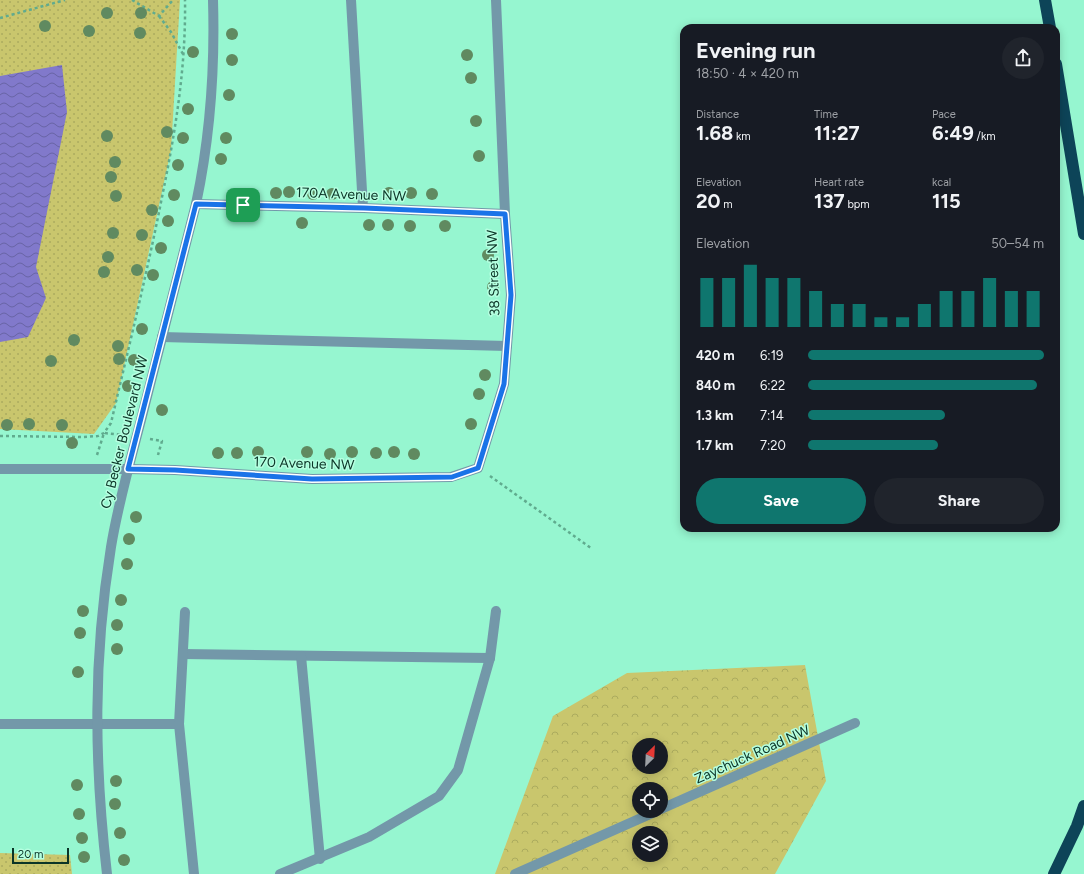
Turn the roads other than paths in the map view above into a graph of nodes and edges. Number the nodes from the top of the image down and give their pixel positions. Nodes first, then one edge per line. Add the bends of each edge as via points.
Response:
1 (213, 0) edge
2 (351, 0) edge
3 (496, 0) edge
4 (1046, 0) edge
5 (1049, 24) edge
6 (1060, 88) edge
7 (196, 204) junction
8 (364, 208) junction
9 (505, 214) junction
10 (1084, 234) edge
11 (162, 336) junction
12 (507, 346) junction
13 (478, 468) joint
14 (0, 469) edge
15 (128, 469) junction
16 (496, 611) dead end
17 (186, 612) dead end
18 (183, 654) junction
19 (302, 656) junction
20 (490, 658) junction
21 (855, 723) dead end
22 (0, 724) edge
23 (96, 724) junction
24 (179, 724) junction
25 (668, 806) edge
26 (1084, 806) edge
27 (641, 818) edge
28 (320, 859) junction
29 (107, 874) edge
30 (194, 874) edge
31 (280, 874) edge
32 (515, 874) edge
33 (1054, 874) edge

1 - 7 street, Cy Becker Boulevard NW via 209,124
2 - 8 street
3 - 9 street, 38 Street NW
4 - 5 highway
6 - 10 highway
7 - 8 street, 170A Avenue NW
7 - 11 street, Cy Becker Boulevard NW
8 - 9 street, 170A Avenue NW
9 - 12 street, 38 Street NW via 511,295
11 - 12 street
11 - 15 street, Cy Becker Boulevard NW
12 - 13 street, 38 Street NW via 504,384
13 - 15 street, 170 Avenue NW via 452,477 312,479
14 - 15 street, 170 Avenue NW
15 - 23 street, Cy Becker Boulevard NW via 111,546 105,592 100,634
16 - 20 street
17 - 18 street
18 - 19 street
18 - 24 street
19 - 20 street
19 - 28 street
20 - 28 street via 458,770 439,796 369,837
21 - 25 street, Zaychuck Road NW
22 - 23 street
23 - 24 street
23 - 29 street, Cy Becker Boulevard NW via 100,812
24 - 30 street
26 - 33 highway
27 - 32 street
28 - 31 street

